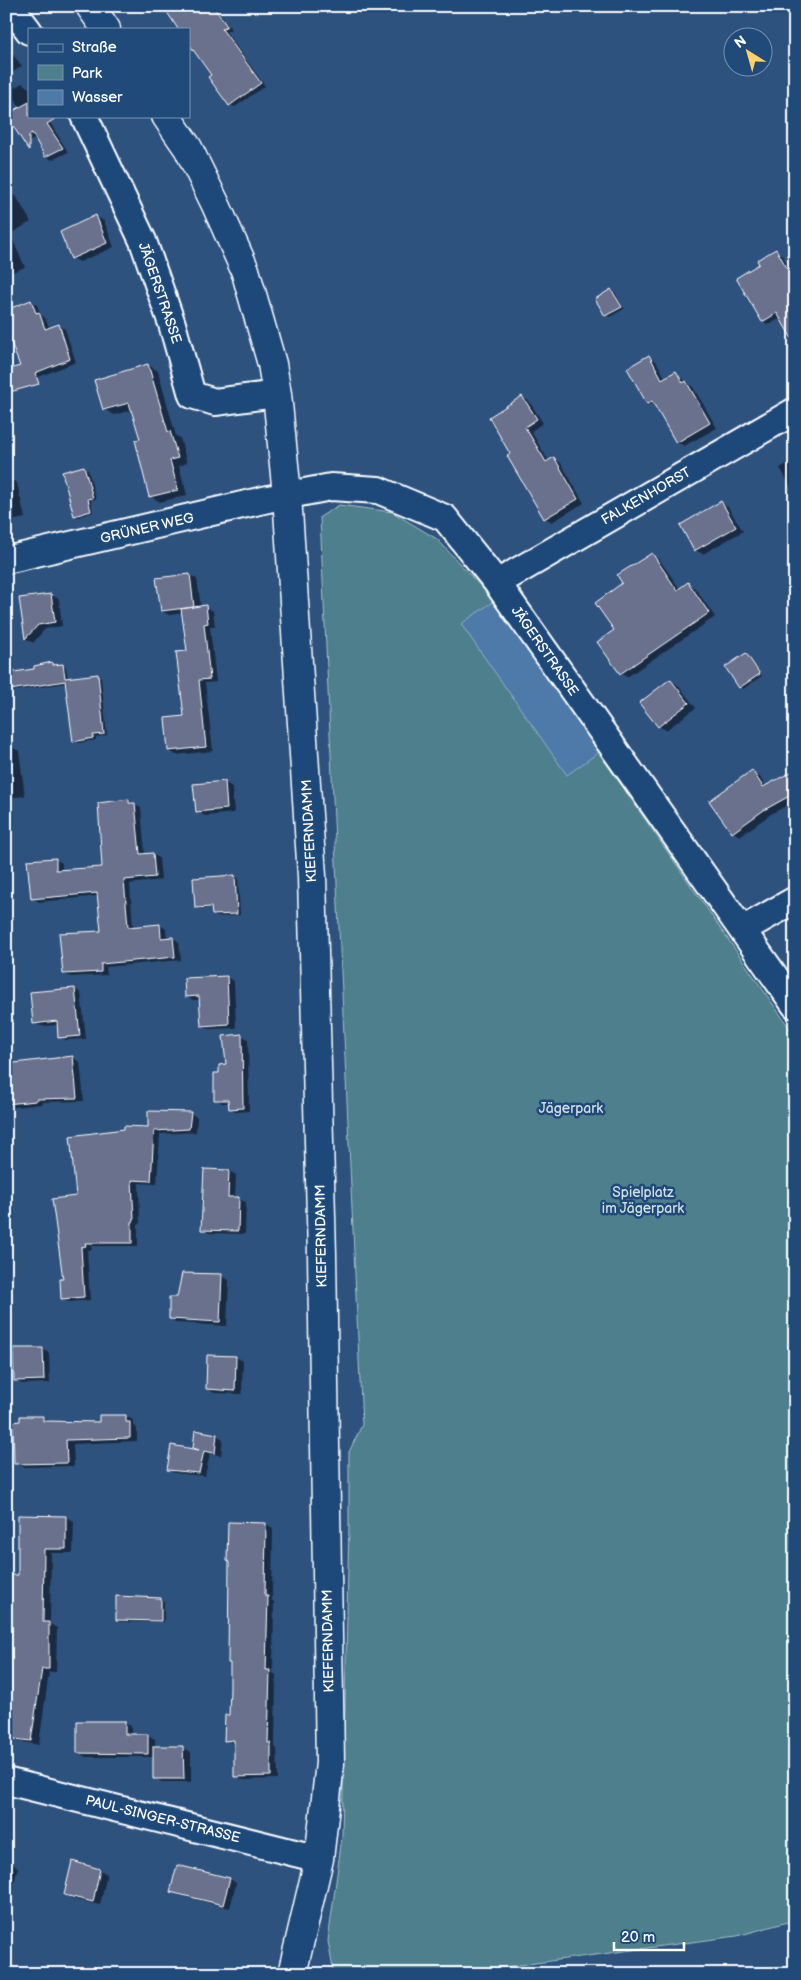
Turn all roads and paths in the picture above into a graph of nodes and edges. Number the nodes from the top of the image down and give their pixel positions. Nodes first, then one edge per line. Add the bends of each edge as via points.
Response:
1 (10, 6) edge
2 (90, 6) edge
3 (105, 28) edge
4 (28, 30) edge
5 (85, 118) edge
6 (167, 118) edge
7 (276, 394) junction
8 (795, 410) edge
9 (287, 495) junction
10 (6, 560) edge
11 (497, 583) junction
12 (795, 900) edge
13 (742, 930) junction
14 (795, 1005) edge
15 (6, 1781) edge
16 (319, 1858) junction
17 (292, 1974) edge

1 - 4 street
2 - 3 street
5 - 7 street, JÄGERSTRASSE via 143,241 192,395 215,402
6 - 7 street via 192,156 216,203 244,270 272,364
7 - 9 street
8 - 11 street, FALKENHORST
9 - 10 street, GRÜNER WEG
9 - 11 street, JÄGERSTRASSE via 331,487 378,490 444,518
9 - 16 street, KIEFERNDAMM via 312,876 322,1274 330,1763
11 - 13 street, JÄGERSTRASSE
12 - 13 street
13 - 14 street, JÄGERSTRASSE
15 - 16 street, PAUL-SINGER-STRASSE
16 - 17 street, KIEFERNDAMM

